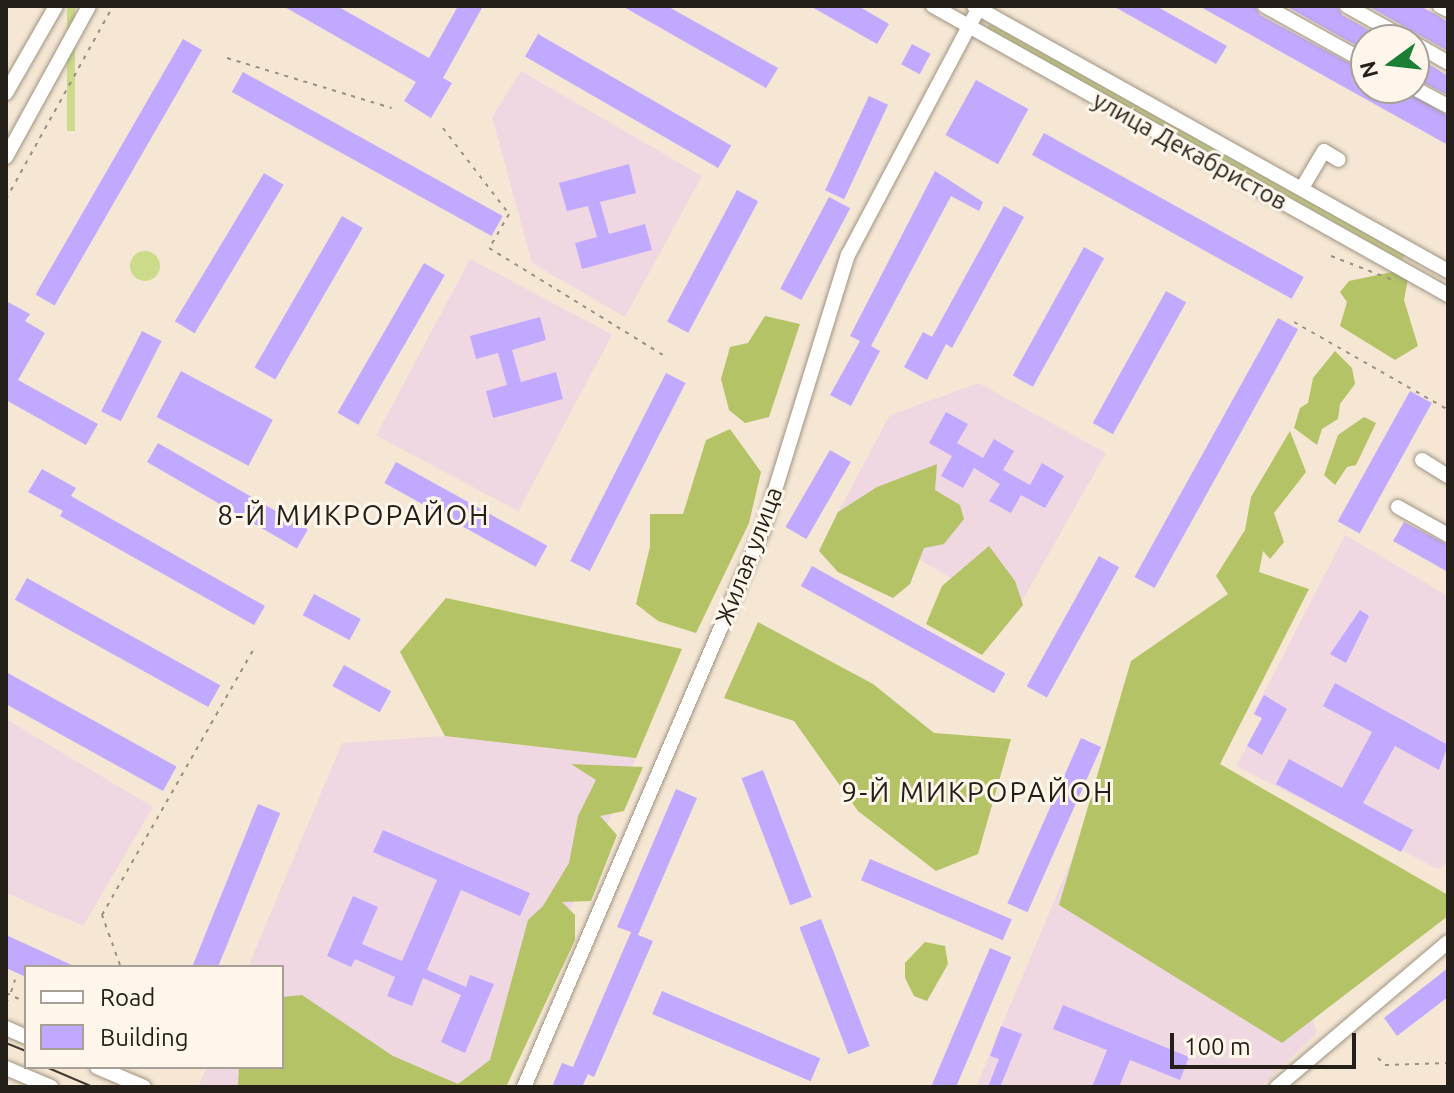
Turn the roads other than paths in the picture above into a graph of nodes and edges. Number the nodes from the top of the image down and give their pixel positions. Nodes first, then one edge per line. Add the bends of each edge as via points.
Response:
1 (56, 6) edge
2 (89, 6) edge
3 (933, 6) edge
4 (1265, 6) edge
5 (1347, 6) edge
6 (1440, 6) edge
7 (978, 7) edge
8 (1448, 10) edge
9 (1379, 24) edge
10 (967, 25) junction
11 (1430, 52) edge
12 (1350, 53) edge
13 (1448, 63) edge
14 (6, 93) edge
15 (1430, 96) edge
16 (1448, 106) edge
17 (6, 157) edge
18 (1339, 160) dead end
19 (1302, 188) junction
20 (1419, 255) junction
21 (1448, 271) edge
22 (1409, 273) junction
23 (1448, 295) edge
24 (1422, 460) dead end
25 (1448, 476) edge
26 (1398, 507) dead end
27 (1448, 535) edge
28 (1448, 942) edge
29 (6, 1068) edge
30 (102, 1069) edge
31 (51, 1087) edge
32 (144, 1087) edge
33 (524, 1087) edge
34 (1277, 1087) edge

1 - 14 street
2 - 17 street
3 - 10 street, улица Декабристов
4 - 12 street
5 - 9 street
6 - 8 street
7 - 10 street, Жилая улица
7 - 19 street, улица Декабристов
10 - 22 street, улица Декабристов
10 - 33 street, Жилая улица via 848,255 763,529
11 - 13 street
15 - 16 street
18 - 19 street via 1324,151
19 - 20 street, улица Декабристов
20 - 21 street, улица Декабристов
20 - 22 street
22 - 23 street, улица Декабристов
24 - 25 street
26 - 27 street
28 - 34 street via 1374,999
29 - 31 street
30 - 32 street

